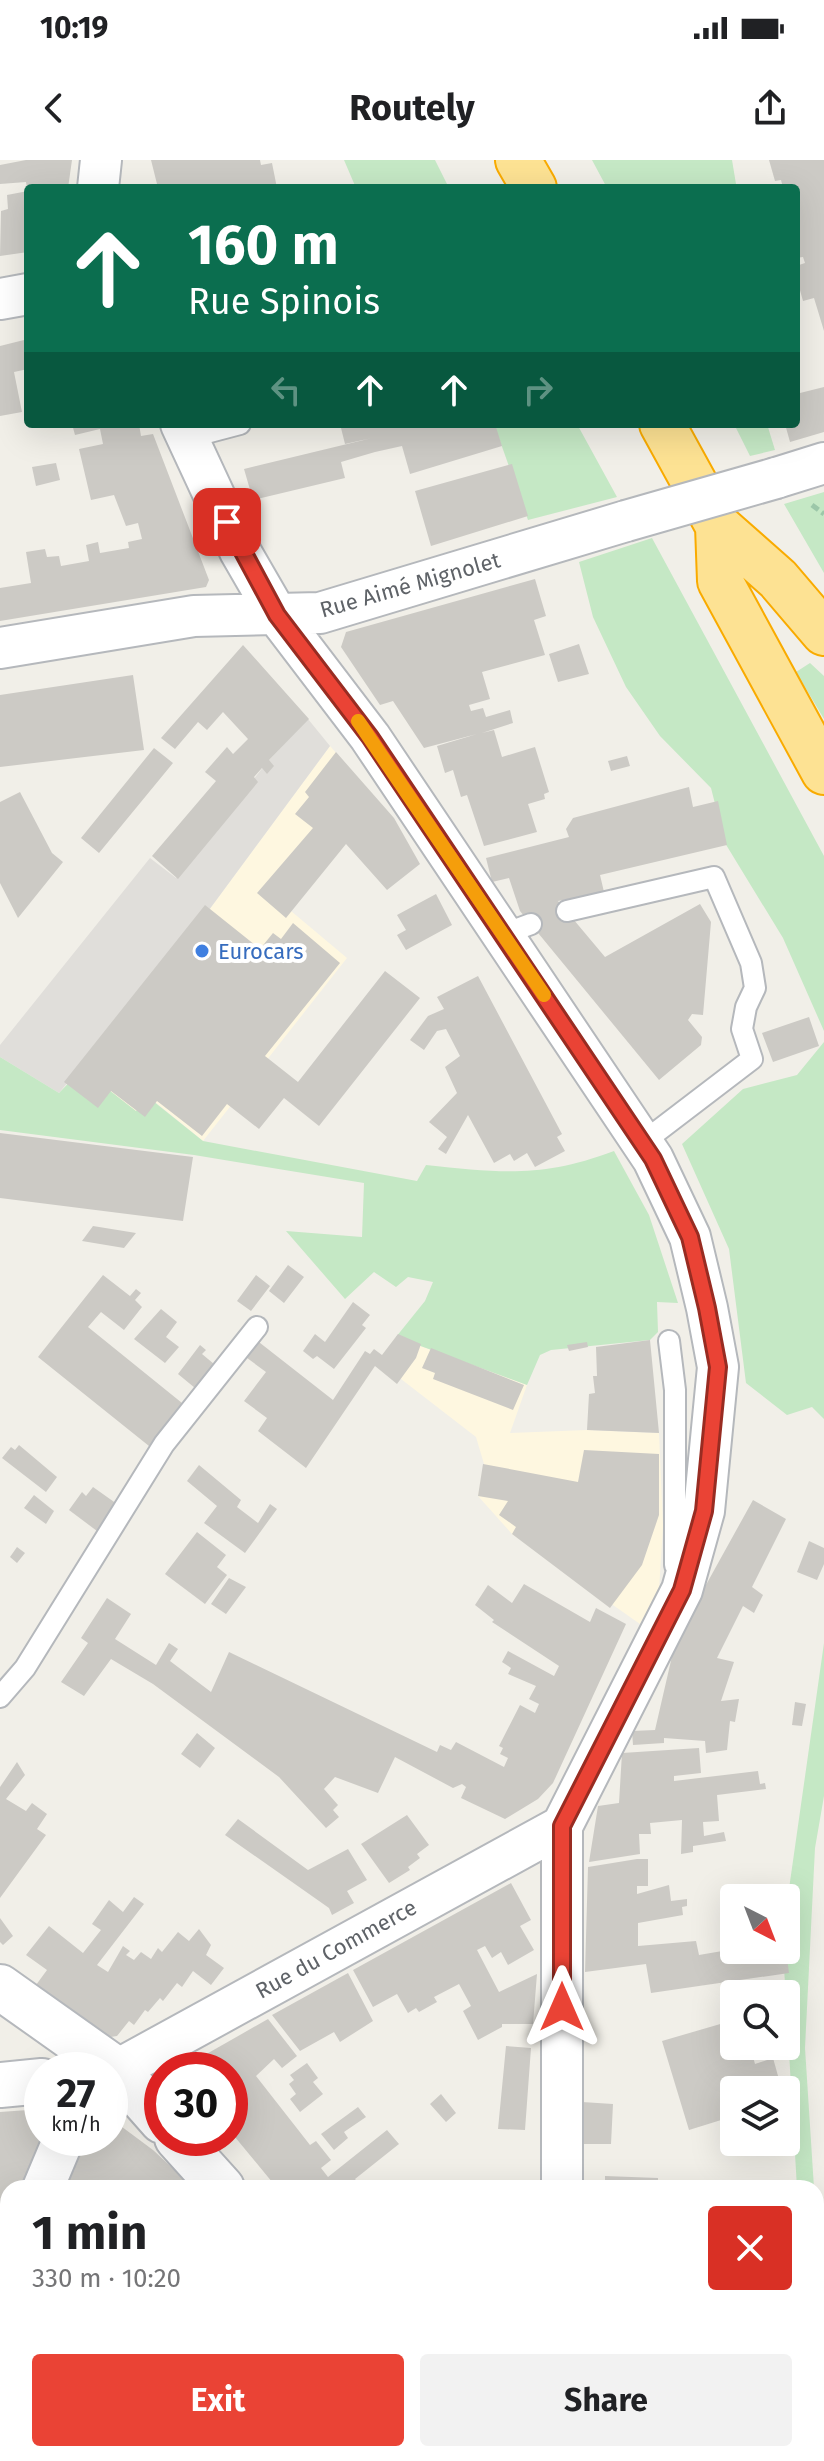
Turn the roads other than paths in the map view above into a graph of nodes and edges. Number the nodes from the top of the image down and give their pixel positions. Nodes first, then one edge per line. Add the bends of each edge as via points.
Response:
1 (101, 160) edge
2 (518, 160) edge
3 (98, 184) edge
4 (532, 184) edge
5 (24, 295) edge
6 (0, 299) edge
7 (208, 428) edge
8 (664, 428) edge
9 (184, 431) edge
10 (824, 463) edge
11 (718, 526) junction
12 (277, 615) junction
13 (824, 633) edge
14 (0, 648) edge
15 (823, 767) edge
16 (567, 911) dead end
17 (642, 1143) junction
18 (257, 1327) dead end
19 (669, 1341) dead end
20 (674, 1605) junction
21 (0, 1697) edge
22 (562, 1826) junction
23 (0, 1987) edge
24 (87, 2052) edge
25 (128, 2063) edge
26 (24, 2083) edge
27 (0, 2085) edge
28 (128, 2086) edge
29 (144, 2103) edge
30 (56, 2156) edge
31 (193, 2156) edge
32 (46, 2180) edge
33 (215, 2180) edge
34 (562, 2180) edge

1 - 3 street
2 - 4 highway
5 - 6 street
7 - 9 lane
8 - 11 highway
9 - 12 street via 240,551
10 - 12 street, Rue Aimé Mignolet, bridge via 320,613
11 - 13 highway via 778,579
11 - 15 highway via 720,581
12 - 14 street, Rue Aimé Mignolet via 194,616
12 - 17 street via 517,929
16 - 17 lane via 714,877 751,963 755,988 742,1029 752,1059
17 - 20 street via 690,1237 718,1367 704,1511
18 - 21 lane via 164,1444 25,1668
19 - 20 lane via 675,1390
20 - 22 street
22 - 25 street, Rue du Commerce
22 - 34 street
23 - 24 street
26 - 27 street
28 - 29 street
30 - 32 street
31 - 33 street

